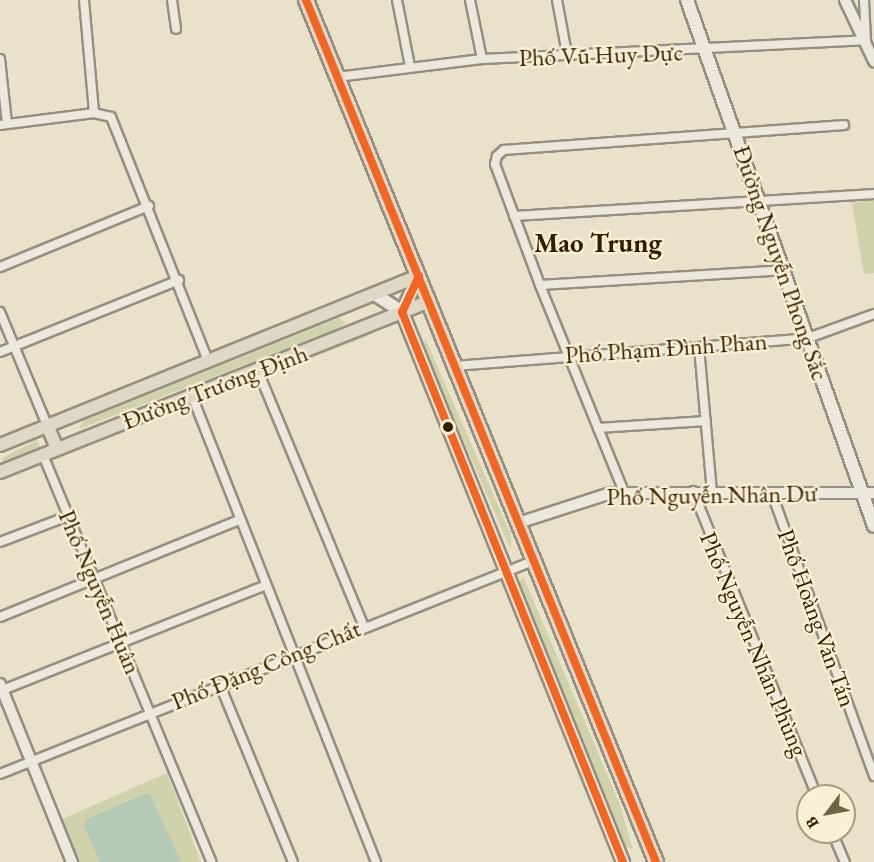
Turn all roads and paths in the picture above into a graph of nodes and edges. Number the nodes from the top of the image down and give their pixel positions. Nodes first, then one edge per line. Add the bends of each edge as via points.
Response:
1 (84, 0) edge
2 (172, 0) edge
3 (306, 0) edge
4 (397, 0) edge
5 (470, 0) edge
6 (557, 0) edge
7 (687, 0) edge
8 (845, 0) edge
9 (864, 0) edge
10 (176, 29) dead end
11 (866, 40) junction
12 (705, 52) junction
13 (567, 54) junction
14 (0, 58) edge
15 (482, 59) junction
16 (874, 61) edge
17 (410, 66) junction
18 (337, 76) junction
19 (94, 112) junction
20 (3, 124) edge
21 (844, 125) dead end
22 (737, 137) junction
23 (874, 194) edge
24 (759, 200) junction
25 (149, 206) junction
26 (514, 216) junction
27 (0, 267) edge
28 (783, 270) junction
29 (419, 276) junction
30 (178, 280) junction
31 (540, 285) junction
32 (375, 295) junction
33 (429, 301) junction
34 (0, 312) edge
35 (402, 312) junction
36 (874, 314) edge
37 (808, 338) junction
38 (13, 347) junction
39 (699, 347) junction
40 (0, 352) edge
41 (569, 355) junction
42 (208, 361) junction
43 (455, 366) junction
44 (258, 370) junction
45 (192, 396) junction
46 (706, 421) junction
47 (47, 425) junction
48 (598, 428) junction
49 (0, 445) edge
50 (57, 449) junction
51 (43, 455) junction
52 (0, 471) edge
53 (693, 491) junction
54 (624, 492) junction
55 (712, 492) junction
56 (868, 493) edge
57 (772, 494) junction
58 (68, 516) junction
59 (239, 520) junction
60 (518, 523) junction
61 (874, 526) edge
62 (0, 542) edge
63 (533, 561) junction
64 (505, 572) junction
65 (94, 579) junction
66 (264, 586) junction
67 (0, 617) edge
68 (363, 625) junction
69 (122, 644) junction
70 (292, 656) junction
71 (220, 685) junction
72 (1, 688) edge
73 (150, 713) junction
74 (31, 762) junction
75 (0, 774) edge
76 (874, 776) edge
77 (812, 784) edge
78 (837, 844) edge
79 (72, 862) edge
80 (212, 862) edge
81 (293, 862) edge
82 (376, 862) edge
83 (623, 862) edge
84 (656, 862) edge
85 (845, 862) edge

1 - 19 street
2 - 10 street
3 - 18 highway
4 - 17 street
5 - 15 street
6 - 13 street
7 - 12 main road, Đường Nguyễn Phong Sắc
8 - 11 street
9 - 11 street
11 - 12 street, Phố Vũ Huy Dực
11 - 16 street
12 - 13 street, Phố Vũ Huy Dực
12 - 22 main road, Đường Nguyễn Phong Sắc
13 - 15 street, Phố Vũ Huy Dực
14 - 20 street
15 - 17 street, Phố Vũ Huy Dực
17 - 18 street, Phố Vũ Huy Dực
18 - 29 highway
19 - 20 street
19 - 25 street via 115,122
21 - 22 street
22 - 24 main road, Đường Nguyễn Phong Sắc
22 - 26 street via 504,150 497,156
23 - 24 street
24 - 26 street
24 - 28 main road, Đường Nguyễn Phong Sắc
25 - 27 street
25 - 30 street
26 - 31 street
28 - 31 street
28 - 37 main road, Đường Nguyễn Phong Sắc
29 - 32 main road, Đường Trương Định
29 - 33 highway
29 - 35 main road
30 - 38 street
30 - 42 street
31 - 41 street
32 - 35 main road
32 - 42 main road, Đường Trương Định
33 - 35 main road, Đường Trương Định
33 - 43 highway
34 - 38 street
35 - 44 main road, Đường Trương Định
35 - 64 main road
36 - 37 street, Phố Phạm Đình Phan
37 - 39 street, Phố Phạm Đình Phan
37 - 56 main road, Đường Nguyễn Phong Sắc
38 - 40 street
38 - 47 street
39 - 41 street, Phố Phạm Đình Phan
39 - 46 street
41 - 43 street, Phố Phạm Đình Phan
41 - 48 street
42 - 47 main road, Đường Trương Định
43 - 60 highway
44 - 45 main road, Đường Trương Định
44 - 68 street
45 - 50 main road, Đường Trương Định
45 - 59 street
46 - 48 street
46 - 55 street
47 - 49 main road, Đường Trương Định
47 - 50 main road
48 - 54 street
50 - 51 main road, Đường Trương Định
51 - 52 main road, Đường Trương Định
51 - 58 street, Phố Nguyễn Huân
53 - 54 street, Phố Nguyễn Nhân Dư
53 - 55 street, Phố Nguyễn Nhân Dư
53 - 77 street, Phố Nguyễn Nhân Phùng
54 - 60 street, Phố Nguyễn Nhân Dư via 597,495
55 - 57 street, Phố Nguyễn Nhân Dư
56 - 57 street, Phố Nguyễn Nhân Dư
56 - 61 main road, Đường Nguyễn Phong Sắc
57 - 76 street, Phố Hoàng Văn Tán
58 - 62 street
58 - 65 street, Phố Nguyễn Huân
59 - 65 street
59 - 66 street
60 - 63 highway
63 - 64 street, Phố Đặng Công Chất
63 - 84 highway
64 - 68 street, Phố Đặng Công Chất
64 - 83 main road
65 - 67 street
65 - 69 street, Phố Nguyễn Huân
66 - 69 street
66 - 70 street
68 - 70 street, Phố Đặng Công Chất
69 - 72 street
69 - 73 street, Phố Nguyễn Huân
70 - 71 street, Phố Đặng Công Chất
70 - 82 street
71 - 73 street, Phố Đặng Công Chất
71 - 81 street
72 - 74 street
73 - 74 street, Phố Đặng Công Chất
73 - 80 street, Phố Nguyễn Huân
74 - 75 street, Phố Đặng Công Chất
74 - 79 street
78 - 85 street

